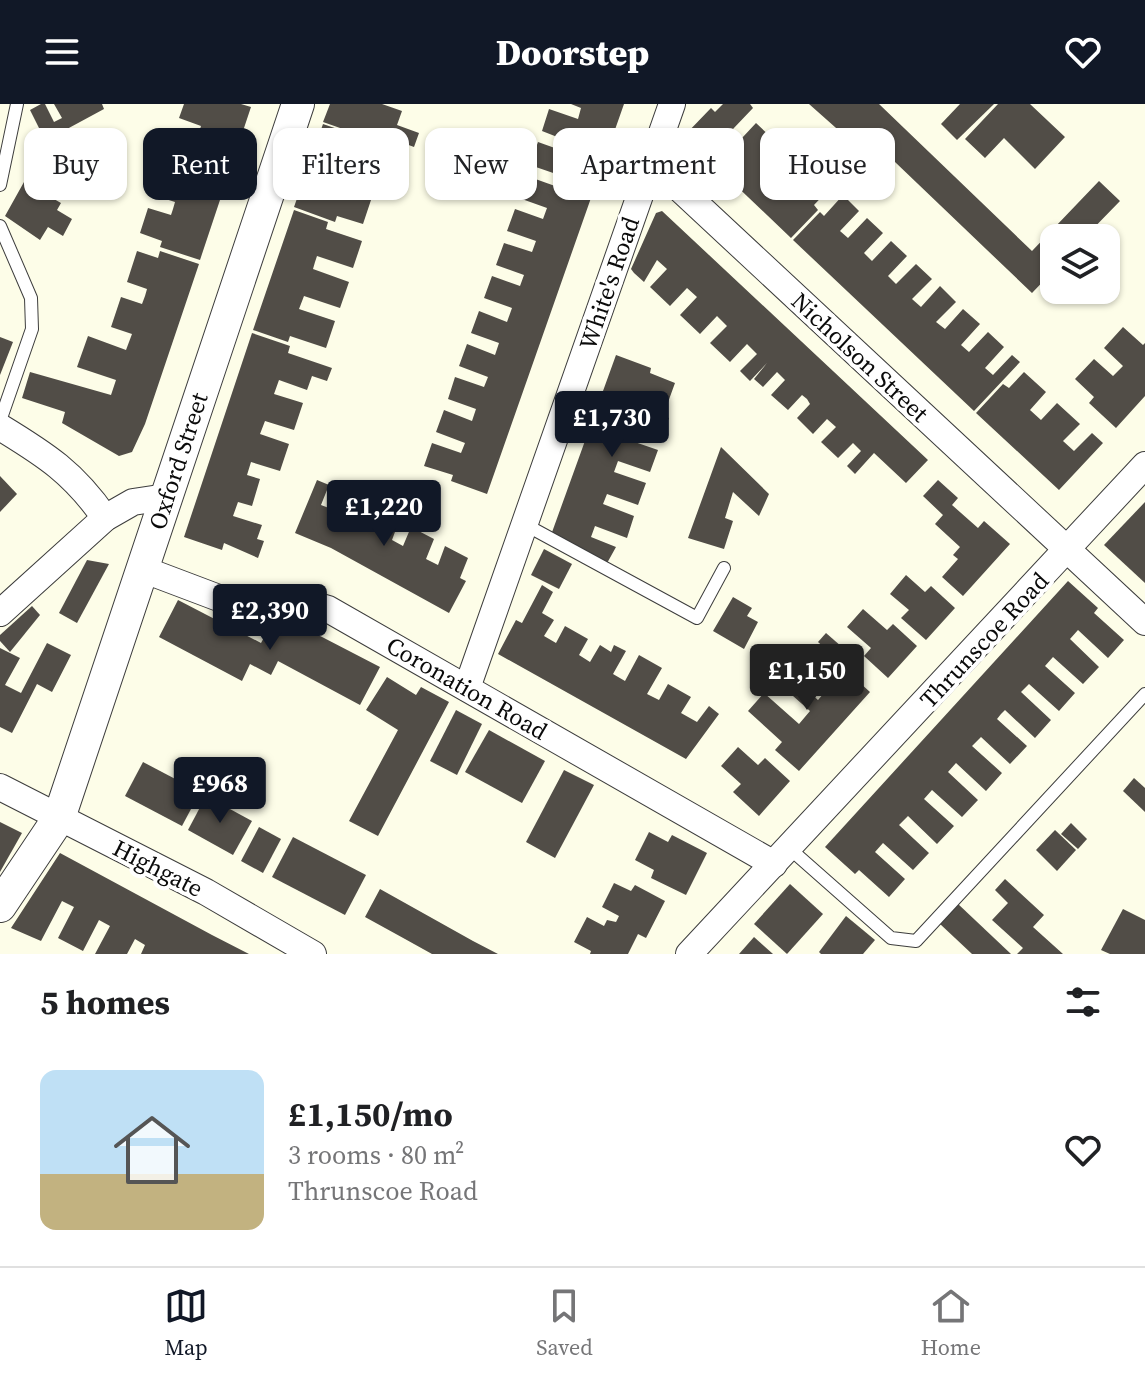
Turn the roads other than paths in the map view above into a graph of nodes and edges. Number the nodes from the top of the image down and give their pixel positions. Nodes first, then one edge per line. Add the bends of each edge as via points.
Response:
1 (17, 104) edge
2 (298, 104) edge
3 (672, 104) edge
4 (664, 128) edge
5 (0, 185) edge
6 (639, 200) edge
7 (692, 200) edge
8 (0, 226) edge
9 (0, 421) edge
10 (0, 427) edge
11 (1145, 465) edge
12 (166, 497) junction
13 (105, 518) junction
14 (524, 524) junction
15 (1067, 552) junction
16 (724, 568) dead end
17 (142, 569) junction
18 (0, 613) edge
19 (1145, 622) edge
20 (467, 688) junction
21 (1145, 694) edge
22 (0, 787) edge
23 (59, 818) junction
24 (781, 856) junction
25 (0, 906) edge
26 (313, 954) edge
27 (689, 954) edge

1 - 5 lane
2 - 12 street, Oxford Street
3 - 4 street, White's Road
6 - 14 street, White's Road
7 - 15 street, Nicholson Street
8 - 9 lane via 31,298 32,329
10 - 13 street via 55,460 84,487
11 - 15 street, Thrunscoe Road
12 - 13 street via 133,502
12 - 17 street, Oxford Street
13 - 18 street
14 - 16 lane via 697,618
14 - 20 street, White's Road
15 - 19 street, Nicholson Street
15 - 24 street, Thrunscoe Road
17 - 20 street, Coronation Road via 232,603 308,600
17 - 23 street, Oxford Street
20 - 24 street, Coronation Road
21 - 24 lane via 916,941 891,938
22 - 23 street, Highgate
23 - 25 street, Oxford Street
23 - 26 street, Highgate via 206,892
24 - 27 street, Thrunscoe Road

